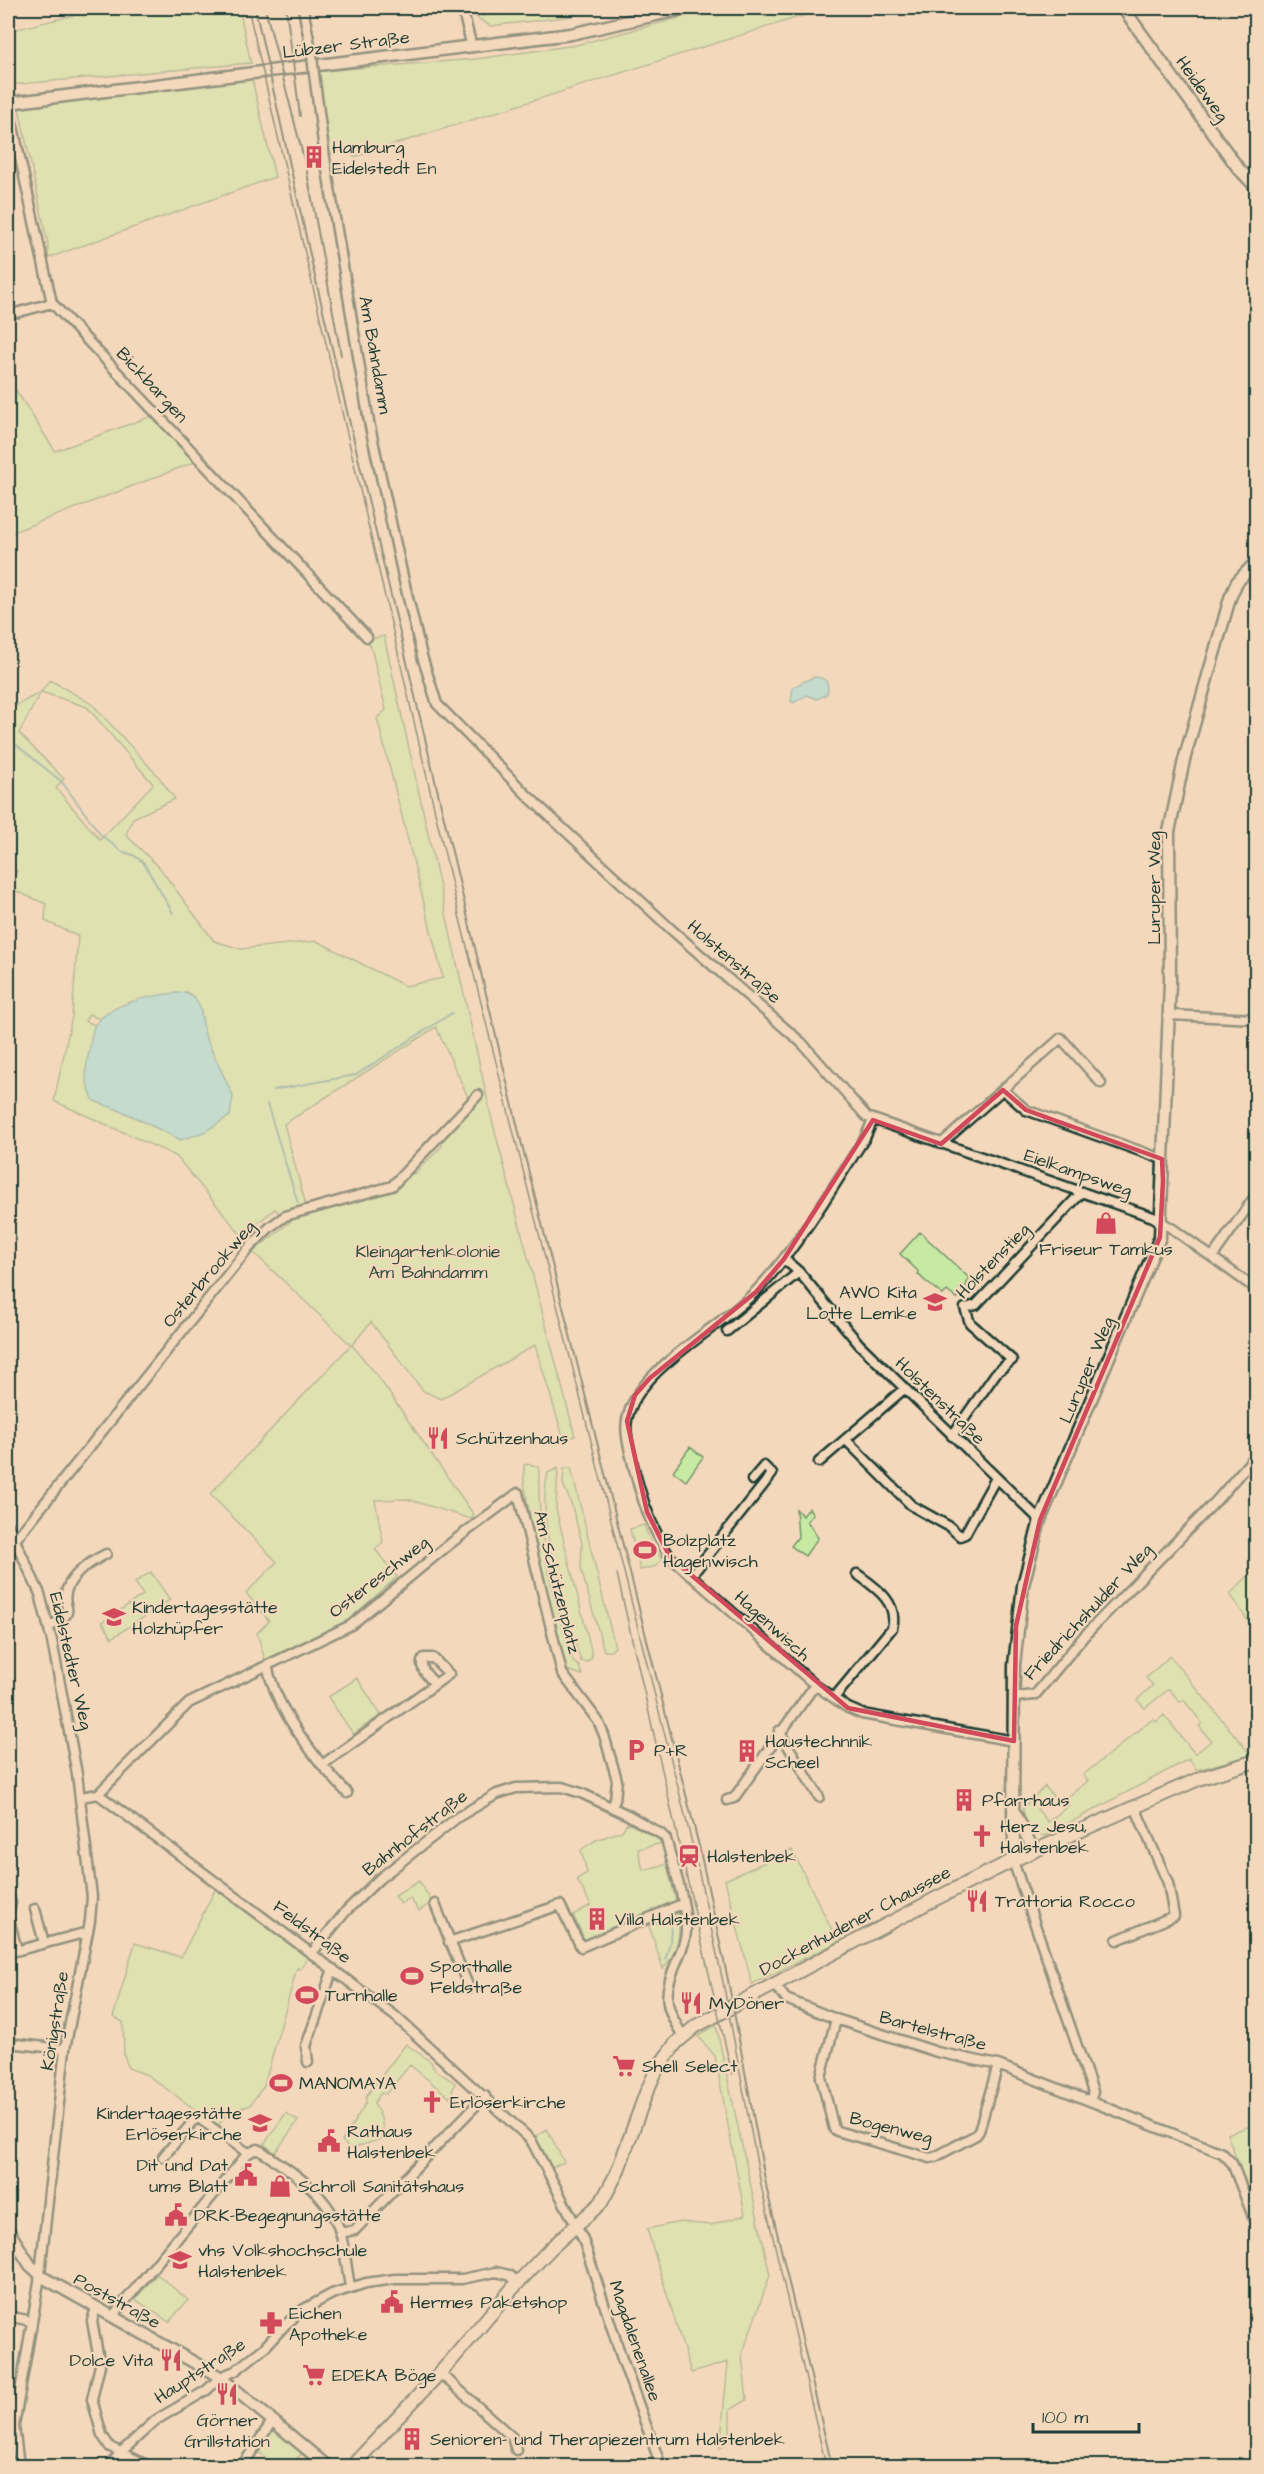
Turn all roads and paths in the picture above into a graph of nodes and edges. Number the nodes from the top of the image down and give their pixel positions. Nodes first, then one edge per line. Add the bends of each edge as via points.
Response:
1 (303, 8) edge
2 (309, 8) edge
3 (462, 8) edge
4 (687, 8) edge
5 (1123, 8) edge
6 (472, 47) junction
7 (8, 104) edge
8 (1257, 187) edge
9 (52, 303) junction
10 (8, 315) edge
11 (1257, 562) edge
12 (367, 637) dead end
13 (437, 704) joint
14 (1169, 1015) junction
15 (1257, 1019) edge
16 (1101, 1083) dead end
17 (1004, 1090) junction
18 (478, 1095) dead end
19 (873, 1120) junction
20 (941, 1144) junction
21 (1162, 1159) junction
22 (1082, 1192) junction
23 (1257, 1195) edge
24 (1162, 1223) junction
25 (1213, 1256) junction
26 (784, 1258) junction
27 (799, 1272) junction
28 (1257, 1289) edge
29 (727, 1331) dead end
30 (904, 1389) junction
31 (952, 1436) junction
32 (846, 1440) junction
33 (1257, 1455) edge
34 (819, 1462) dead end
35 (996, 1478) junction
36 (752, 1480) dead end
37 (518, 1493) joint
38 (1040, 1520) junction
39 (8, 1526) edge
40 (15, 1540) junction
41 (105, 1554) dead end
42 (857, 1574) dead end
43 (691, 1576) junction
44 (49, 1627) junction
45 (267, 1665) junction
46 (435, 1684) dead end
47 (815, 1684) junction
48 (1015, 1697) junction
49 (834, 1698) junction
50 (779, 1731) junction
51 (1014, 1741) junction
52 (1257, 1761) edge
53 (322, 1765) junction
54 (77, 1774) joint
55 (347, 1792) dead end
56 (98, 1794) junction
57 (81, 1797) junction
58 (819, 1797) dead end
59 (727, 1800) dead end
60 (612, 1807) junction
61 (1135, 1807) junction
62 (1014, 1810) junction
63 (1034, 1851) junction
64 (1017, 1859) junction
65 (8, 1893) edge
66 (435, 1904) dead end
67 (682, 1904) junction
68 (35, 1909) dead end
69 (88, 1932) junction
70 (1117, 1940) dead end
71 (449, 1942) junction
72 (44, 1943) junction
73 (12, 1952) edge
74 (312, 1953) junction
75 (333, 1969) junction
76 (774, 1984) junction
77 (469, 1988) dead end
78 (836, 2019) junction
79 (683, 2036) junction
80 (8, 2043) edge
81 (65, 2049) junction
82 (308, 2062) dead end
83 (998, 2065) junction
84 (484, 2096) junction
85 (1090, 2101) junction
86 (248, 2153) junction
87 (163, 2157) dead end
88 (575, 2223) junction
89 (1257, 2224) edge
90 (8, 2230) edge
91 (340, 2233) junction
92 (19, 2249) junction
93 (8, 2254) edge
94 (40, 2275) junction
95 (518, 2282) junction
96 (350, 2286) junction
97 (96, 2308) junction
98 (8, 2316) edge
99 (112, 2317) junction
100 (32, 2321) junction
101 (440, 2373) junction
102 (220, 2377) junction
103 (273, 2420) junction
104 (516, 2450) dead end
105 (120, 2453) junction
106 (19, 2466) edge
107 (110, 2466) edge
108 (149, 2466) edge
109 (242, 2466) edge
110 (327, 2466) edge
111 (352, 2466) edge
112 (661, 2466) edge

1 - 2 street
1 - 13 street, Am Bahndamm, bridge via 369,422 424,666
3 - 6 street
4 - 6 street, Lübzer Straße via 571,34
5 - 8 street, Heideweg via 1238,168
6 - 7 street, Lübzer Straße
7 - 9 street
9 - 10 street
9 - 12 street, Bickbargen
11 - 14 street, Luruper Weg via 1237,582 1230,598 1184,760 1169,832
13 - 19 street, Holstenstraße via 529,797 673,931 802,1043 862,1113
14 - 15 street
14 - 21 street, Luruper Weg
16 - 17 street via 1061,1038
17 - 20 street
17 - 21 street via 1026,1110
18 - 40 street, Osterbrookweg via 392,1186 305,1209 270,1227 249,1248
19 - 20 street, Eielkampsweg
19 - 26 street via 865,1138
20 - 22 street, Eielkampsweg
21 - 24 street, Luruper Weg
22 - 24 street, Eielkampsweg
22 - 31 street, Holstenstieg via 975,1305 965,1308 970,1323 1011,1360 996,1373
23 - 25 street
24 - 25 street, Eielkampsweg
24 - 38 street, Luruper Weg via 1156,1250
25 - 28 street, Eielkampsweg
26 - 27 street, Holstenstraße
26 - 43 street, Hagenwisch via 756,1292 650,1378 635,1395 629,1411 628,1440 656,1536 670,1557
27 - 29 street
27 - 30 street, Holstenstraße via 859,1344
30 - 31 street, Holstenstraße
30 - 32 street
31 - 35 street, Holstenstraße
32 - 34 street
32 - 35 street via 913,1506 960,1536
33 - 48 street, Friedrichshulder Weg via 1085,1635 1035,1695
35 - 38 street, Holstenstraße
36 - 43 street via 764,1466 772,1474
37 - 45 street, Ostereschweg via 351,1625
37 - 60 street, Am Schützenplatz via 562,1673 604,1735 616,1780
38 - 48 street, Luruper Weg via 1019,1606
39 - 40 street, Eidelstedter Weg
40 - 44 street, Eidelstedter Weg via 40,1593
41 - 44 street via 91,1561 68,1588 67,1615
42 - 49 street via 884,1595 894,1620 892,1628
43 - 47 street, Hagenwisch
44 - 54 street, Eidelstedter Weg
45 - 53 street via 276,1695 296,1731
45 - 56 street, Ostereschweg via 189,1703
46 - 53 street
47 - 49 street, Hagenwisch
47 - 50 street
48 - 51 street, Friedrichshulder Weg
49 - 51 street, Hagenwisch via 862,1714
50 - 58 street
50 - 59 street via 734,1798
51 - 62 street, Friedrichshulder Weg
52 - 61 main road, Dockenhudener Chaussee via 1201,1778
53 - 55 street
54 - 57 street, Königstraße
56 - 57 street
56 - 74 street, Feldstraße
57 - 69 street, Königstraße via 92,1897
60 - 67 street, Bahnhofstraße via 664,1837
60 - 74 street, Bahnhofstraße via 562,1787 516,1788 487,1798 379,1879
61 - 63 main road, Dockenhudener Chaussee
61 - 70 street via 1168,1883 1174,1916
62 - 63 street, Friedrichshulder Weg
62 - 64 street, Friedrichshulder Weg
63 - 64 main road, Dockenhudener Chaussee
64 - 76 main road, Dockenhudener Chaussee
64 - 85 street via 1093,2092
65 - 73 street
66 - 71 street
67 - 71 street via 581,1947 560,1905
67 - 79 street, Bahnhofstraße via 685,1940 667,1986 666,1999
68 - 72 street
69 - 72 street
69 - 81 street, Königstraße
71 - 77 street
72 - 73 street
74 - 75 street, Feldstraße
75 - 82 street via 306,2046
75 - 84 street, Feldstraße via 395,2016
76 - 78 street, Bartelstraße via 786,1999
76 - 79 main road, Dockenhudener Chaussee via 715,2014
78 - 83 street, Bartelstraße via 937,2052
78 - 83 street, Bogenweg via 821,2076 837,2132 935,2157 979,2131
79 - 88 main road, Dockenhudener Chaussee via 650,2082 608,2193 596,2208
80 - 81 street
81 - 94 street, Königstraße
83 - 85 street, Bartelstraße
84 - 88 street, Feldstraße via 531,2140
84 - 91 street via 355,2230
85 - 89 street, Bartelstraße via 1227,2157
86 - 87 street via 197,2117
86 - 91 street via 258,2149 306,2184 329,2210
86 - 99 street
88 - 95 main road, Dockenhudener Chaussee
88 - 112 street, Magdalenenallee
90 - 92 street, Poststraße
91 - 96 street
92 - 93 street
92 - 94 street, Poststraße
94 - 97 street, Poststraße
94 - 100 street, Königstraße
95 - 96 street, Hauptstraße via 496,2272 468,2278 395,2279
95 - 101 main road, Dockenhudener Chaussee
96 - 102 street, Hauptstraße via 304,2309 250,2360
97 - 99 street, Poststraße
97 - 105 street via 92,2321 99,2365 92,2399 102,2435
98 - 100 street
99 - 102 street, Poststraße
100 - 106 street, Königstraße via 14,2426
101 - 104 street via 512,2437
101 - 111 main road, Dockenhudener Chaussee
102 - 103 street, Poststraße
102 - 105 street, Hauptstraße via 207,2390 156,2420
103 - 109 street
103 - 110 street, Poststraße
105 - 107 street, Hauptstraße
105 - 108 street

